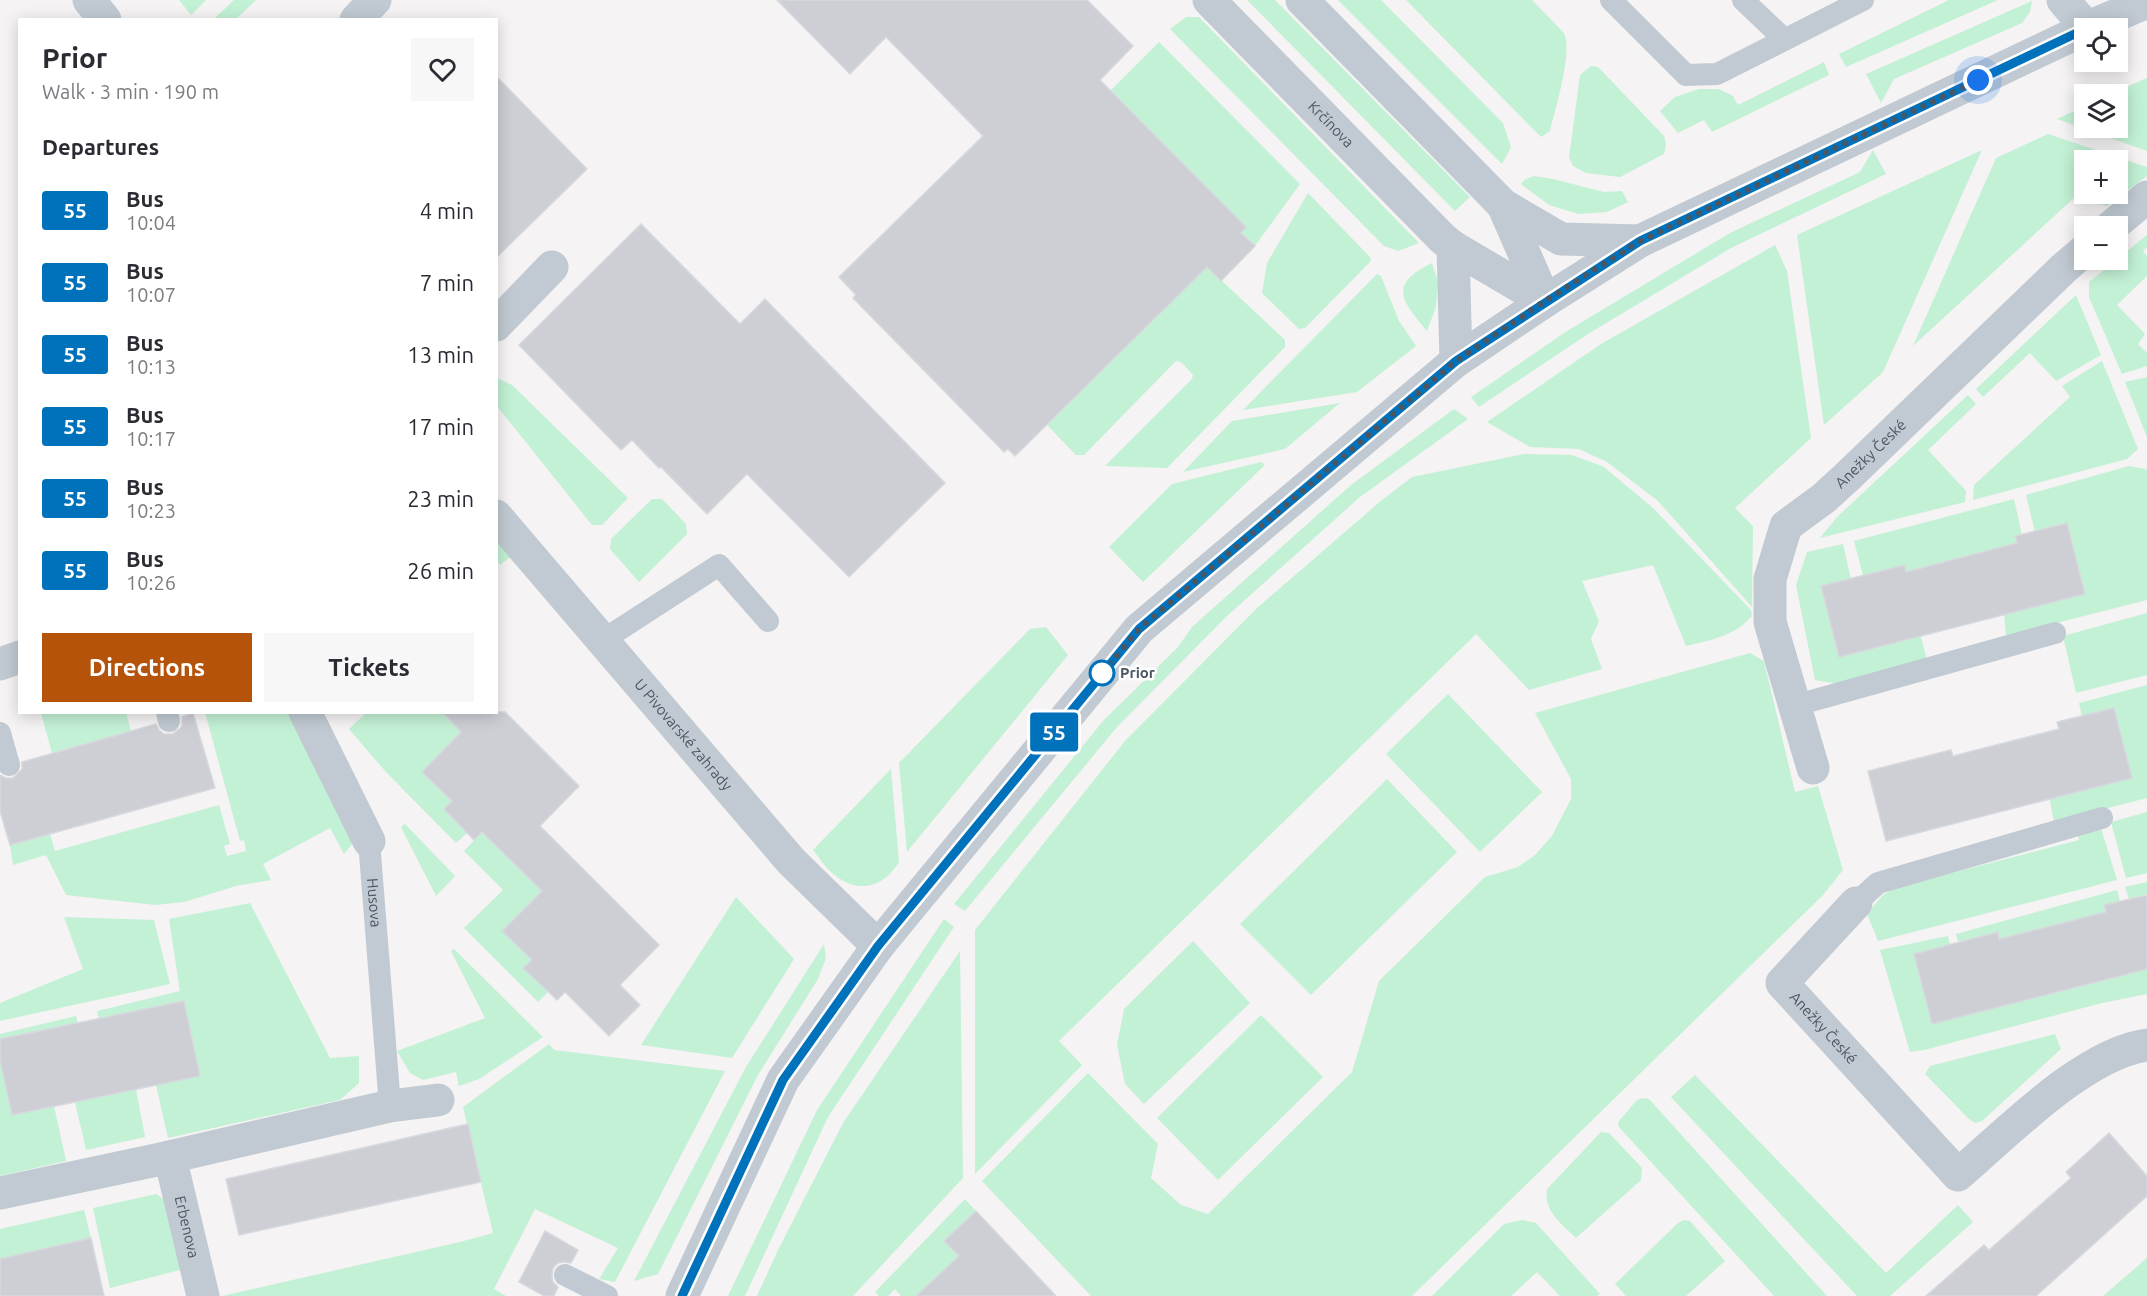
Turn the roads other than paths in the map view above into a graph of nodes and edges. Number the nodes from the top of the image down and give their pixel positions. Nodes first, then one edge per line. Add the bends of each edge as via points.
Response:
1 (89, 0) edge
2 (375, 0) edge
3 (1209, 0) edge
4 (1302, 0) edge
5 (1611, 0) edge
6 (1743, 0) edge
7 (1863, 0) edge
8 (2063, 0) edge
9 (2147, 2) edge
10 (103, 18) edge
11 (358, 18) edge
12 (2078, 18) edge
13 (2109, 18) edge
14 (2074, 34) edge
15 (1784, 39) junction
16 (2147, 197) edge
17 (1503, 205) junction
18 (2124, 216) edge
19 (1640, 241) junction
20 (1454, 247) junction
21 (2074, 259) edge
22 (552, 267) dead end
23 (1545, 301) junction
24 (498, 322) edge
25 (1456, 361) junction
26 (498, 518) edge
27 (768, 621) dead end
28 (2055, 633) dead end
29 (603, 640) junction
30 (18, 658) edge
31 (0, 664) edge
32 (1793, 706) junction
33 (306, 714) edge
34 (0, 733) edge
35 (9, 765) dead end
36 (1813, 768) dead end
37 (2102, 818) dead end
38 (369, 842) joint
39 (1856, 903) joint
40 (878, 946) junction
41 (2147, 1045) edge
42 (438, 1100) dead end
43 (390, 1106) junction
44 (170, 1157) junction
45 (0, 1193) edge
46 (565, 1275) dead end
47 (202, 1296) edge
48 (607, 1296) edge
49 (682, 1296) edge

1 - 10 street
2 - 11 street
3 - 20 street, Krčínova
4 - 17 street
5 - 15 lane via 1686,75 1717,74
6 - 15 lane
7 - 15 lane
8 - 12 street
9 - 13 street
14 - 19 street
16 - 18 street
17 - 19 street via 1561,239
17 - 23 street
19 - 23 street
20 - 23 street, Krčínova
20 - 25 street
21 - 32 street, Anežky České via 1847,477 1786,526 1770,579 1770,622
22 - 24 street
23 - 25 street
25 - 40 street via 1139,629
26 - 29 street, U Pivovarské zahrady
27 - 29 lane via 719,565
28 - 32 lane
29 - 40 street, U Pivovarské zahrady via 791,861
30 - 31 street
32 - 36 street, Anežky České
33 - 38 street, Husova
34 - 35 lane
37 - 39 lane, Anežky České via 1878,883
38 - 43 lane, Husova
39 - 41 street, Anežky České via 1782,983 1958,1175 2070,1080 2103,1059
40 - 49 street via 783,1080
42 - 43 street
43 - 44 street
44 - 45 street
44 - 47 street, Erbenova
46 - 48 lane

